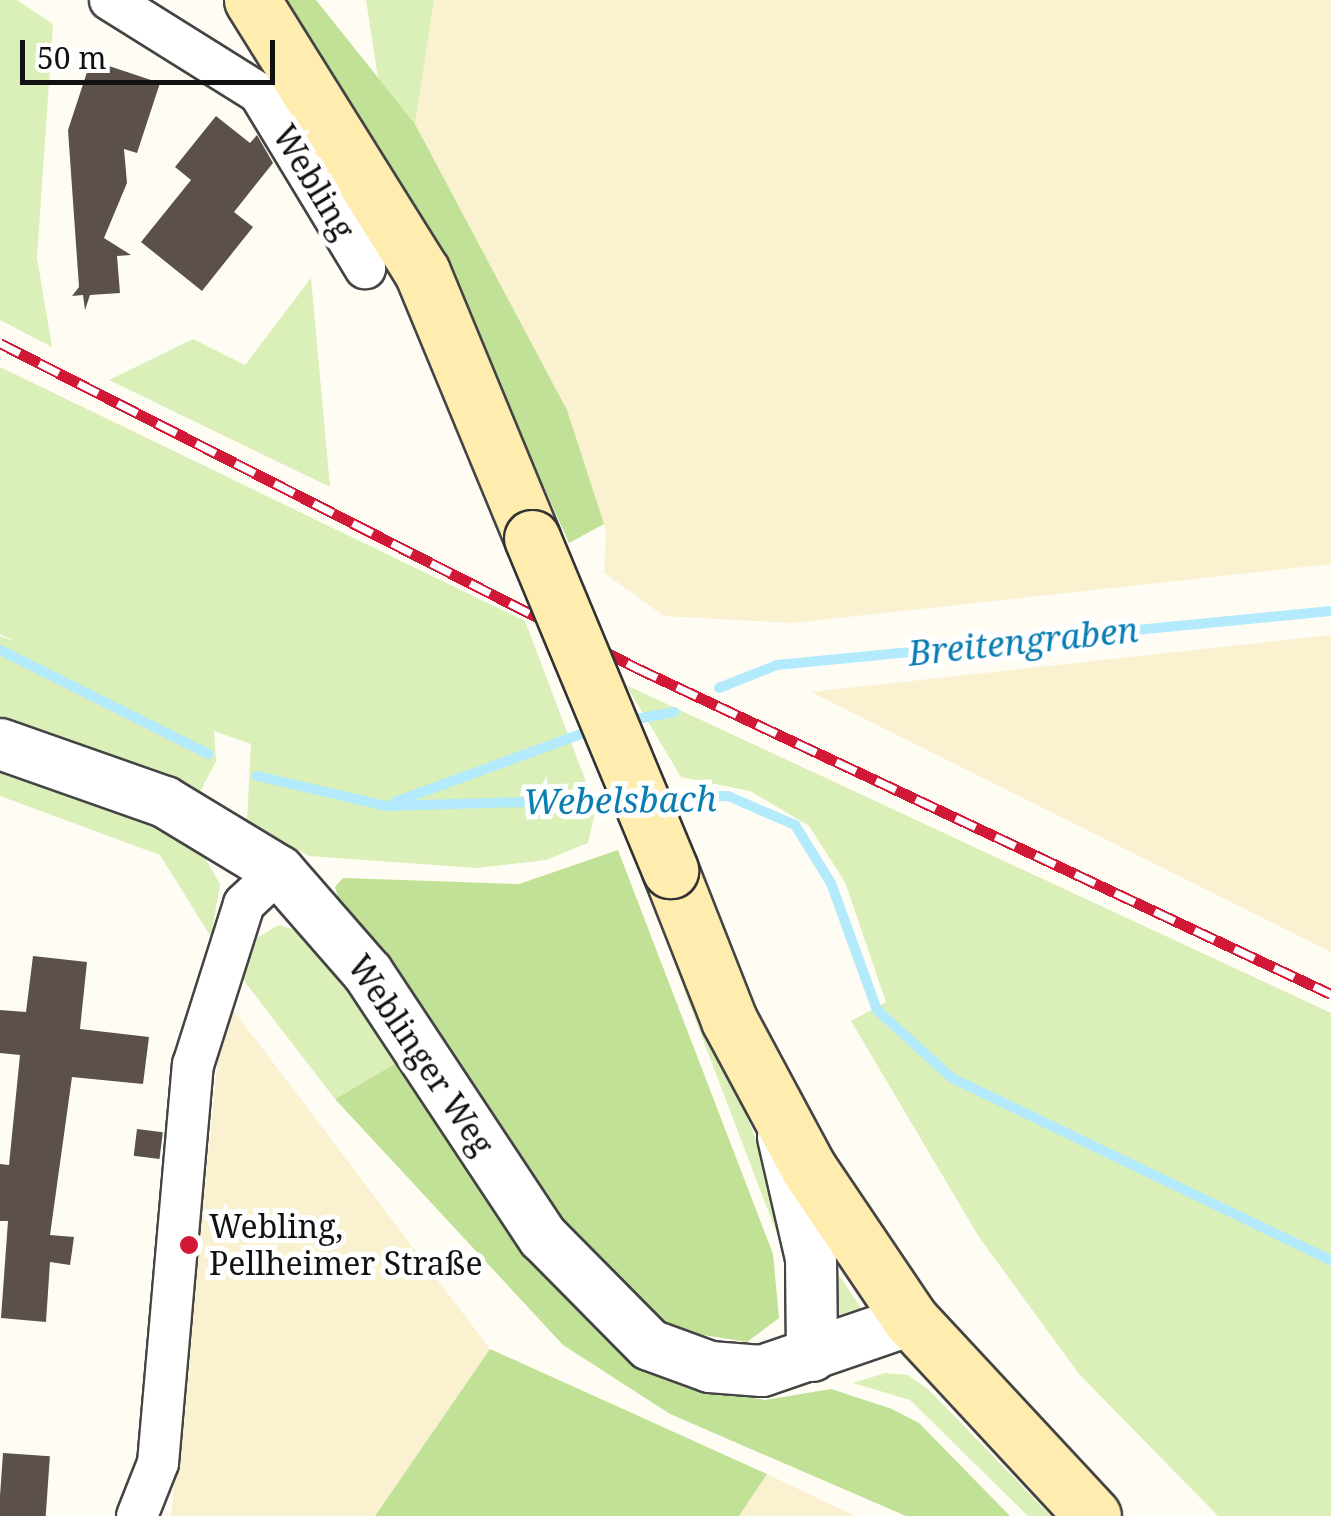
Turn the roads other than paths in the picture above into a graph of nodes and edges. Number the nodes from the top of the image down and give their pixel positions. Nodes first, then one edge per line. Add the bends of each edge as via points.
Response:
1 (110, 0) edge
2 (252, 0) edge
3 (365, 268) dead end
4 (0, 744) edge
5 (280, 871) junction
6 (778, 1118) junction
7 (912, 1320) junction
8 (812, 1356) junction
9 (137, 1516) edge
10 (1093, 1516) edge

1 - 3 street, Webling via 259,93
2 - 6 main road, Webling, bridge via 422,272
4 - 5 street, Weblinger Weg via 165,802
5 - 8 street, Weblinger Weg via 368,973 589,1293 650,1345 710,1366 762,1370
5 - 9 street via 244,904 193,1065 158,1464
6 - 7 main road, Webling
6 - 8 street via 811,1258
7 - 8 street, Weblinger Weg
7 - 10 main road, Webling

